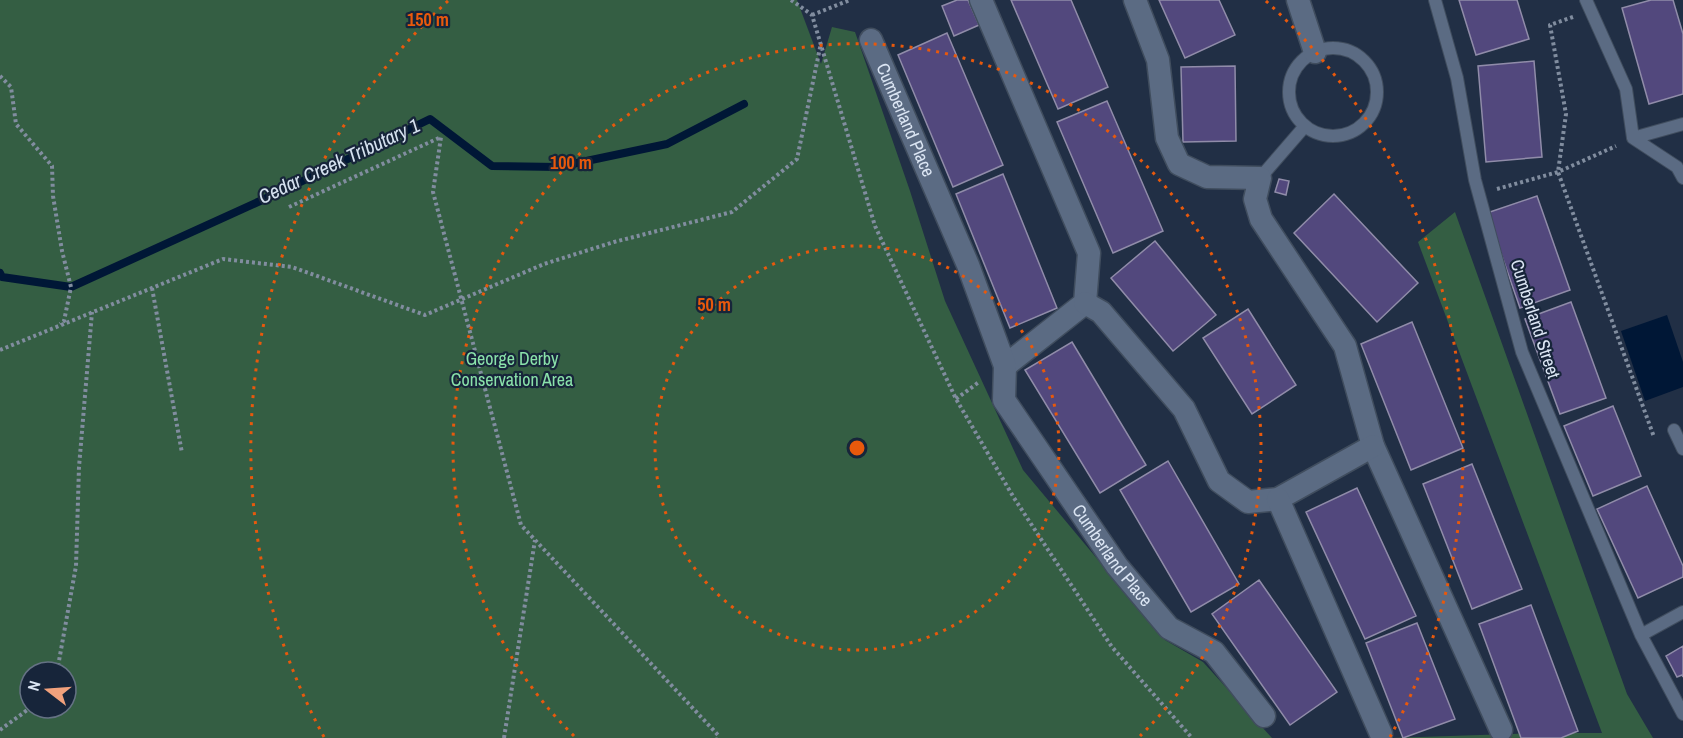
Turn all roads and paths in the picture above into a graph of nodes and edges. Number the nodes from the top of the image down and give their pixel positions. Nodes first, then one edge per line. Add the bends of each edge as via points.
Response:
1 (791, 0) edge
2 (850, 0) edge
3 (981, 0) edge
4 (1135, 0) edge
5 (1298, 0) edge
6 (1435, 0) edge
7 (1588, 5) edge
8 (812, 15) junction
9 (871, 40) dead end
10 (821, 43) junction
11 (1315, 52) junction
12 (0, 76) edge
13 (1683, 124) edge
14 (1305, 126) junction
15 (1633, 138) junction
16 (1558, 172) junction
17 (1260, 178) junction
18 (1683, 178) edge
19 (1478, 194) junction
20 (289, 207) dead end
21 (152, 288) junction
22 (460, 300) junction
23 (1085, 303) junction
24 (92, 312) junction
25 (54, 328) junction
26 (0, 350) edge
27 (1005, 366) junction
28 (969, 390) dead end
29 (956, 399) junction
30 (1674, 430) joint
31 (1373, 446) junction
32 (1683, 449) edge
33 (182, 453) dead end
34 (1278, 499) junction
35 (535, 540) junction
36 (1683, 612) edge
37 (1641, 635) junction
38 (59, 660) edge
39 (1683, 714) edge
40 (1264, 716) dead end
41 (18, 717) edge
42 (0, 730) edge
43 (1501, 730) dead end
44 (1381, 734) dead end
45 (504, 738) edge
46 (717, 738) edge
47 (1192, 738) edge

1 - 8 path
2 - 8 path
3 - 23 street via 1089,253
4 - 17 street via 1158,60 1167,138 1179,164 1207,177
5 - 11 street
6 - 19 lane, Cumberland Street via 1457,78
7 - 15 lane via 1626,89
7 - 16 path via 1550,25 1566,114
8 - 10 path
9 - 27 street, Cumberland Place via 968,265
10 - 22 path via 797,159 732,212 544,264
10 - 29 path via 875,226
11 - 14 lane via 1294,73 1290,87 1290,102
11 - 14 lane via 1343,49 1367,64 1375,77 1376,105 1359,128 1346,134 1318,134
12 - 25 path via 11,87 16,124 52,166 53,196 71,287 64,321
13 - 15 lane
14 - 17 lane
15 - 16 path
15 - 18 lane via 1677,167
16 - 19 path
16 - 30 path via 1654,437
17 - 31 street via 1255,199 1261,219 1345,346
19 - 37 lane, Cumberland Street via 1522,352
20 - 22 path via 441,137 433,192
21 - 22 path via 223,259 292,267 425,315
21 - 24 path
21 - 33 path
22 - 35 path via 521,525
23 - 27 street
23 - 34 street via 1101,312 1184,410 1219,481 1248,502
24 - 25 path
24 - 38 path via 79,467 76,566
25 - 26 path
27 - 40 street, Cumberland Place via 1004,400 1117,567 1169,628 1214,652
28 - 29 path
29 - 47 path via 1014,498 1112,647
30 - 32 lane
31 - 34 street
31 - 43 street
34 - 44 street
35 - 45 path
35 - 46 path
36 - 37 lane
37 - 39 lane, Cumberland Street
41 - 42 path

